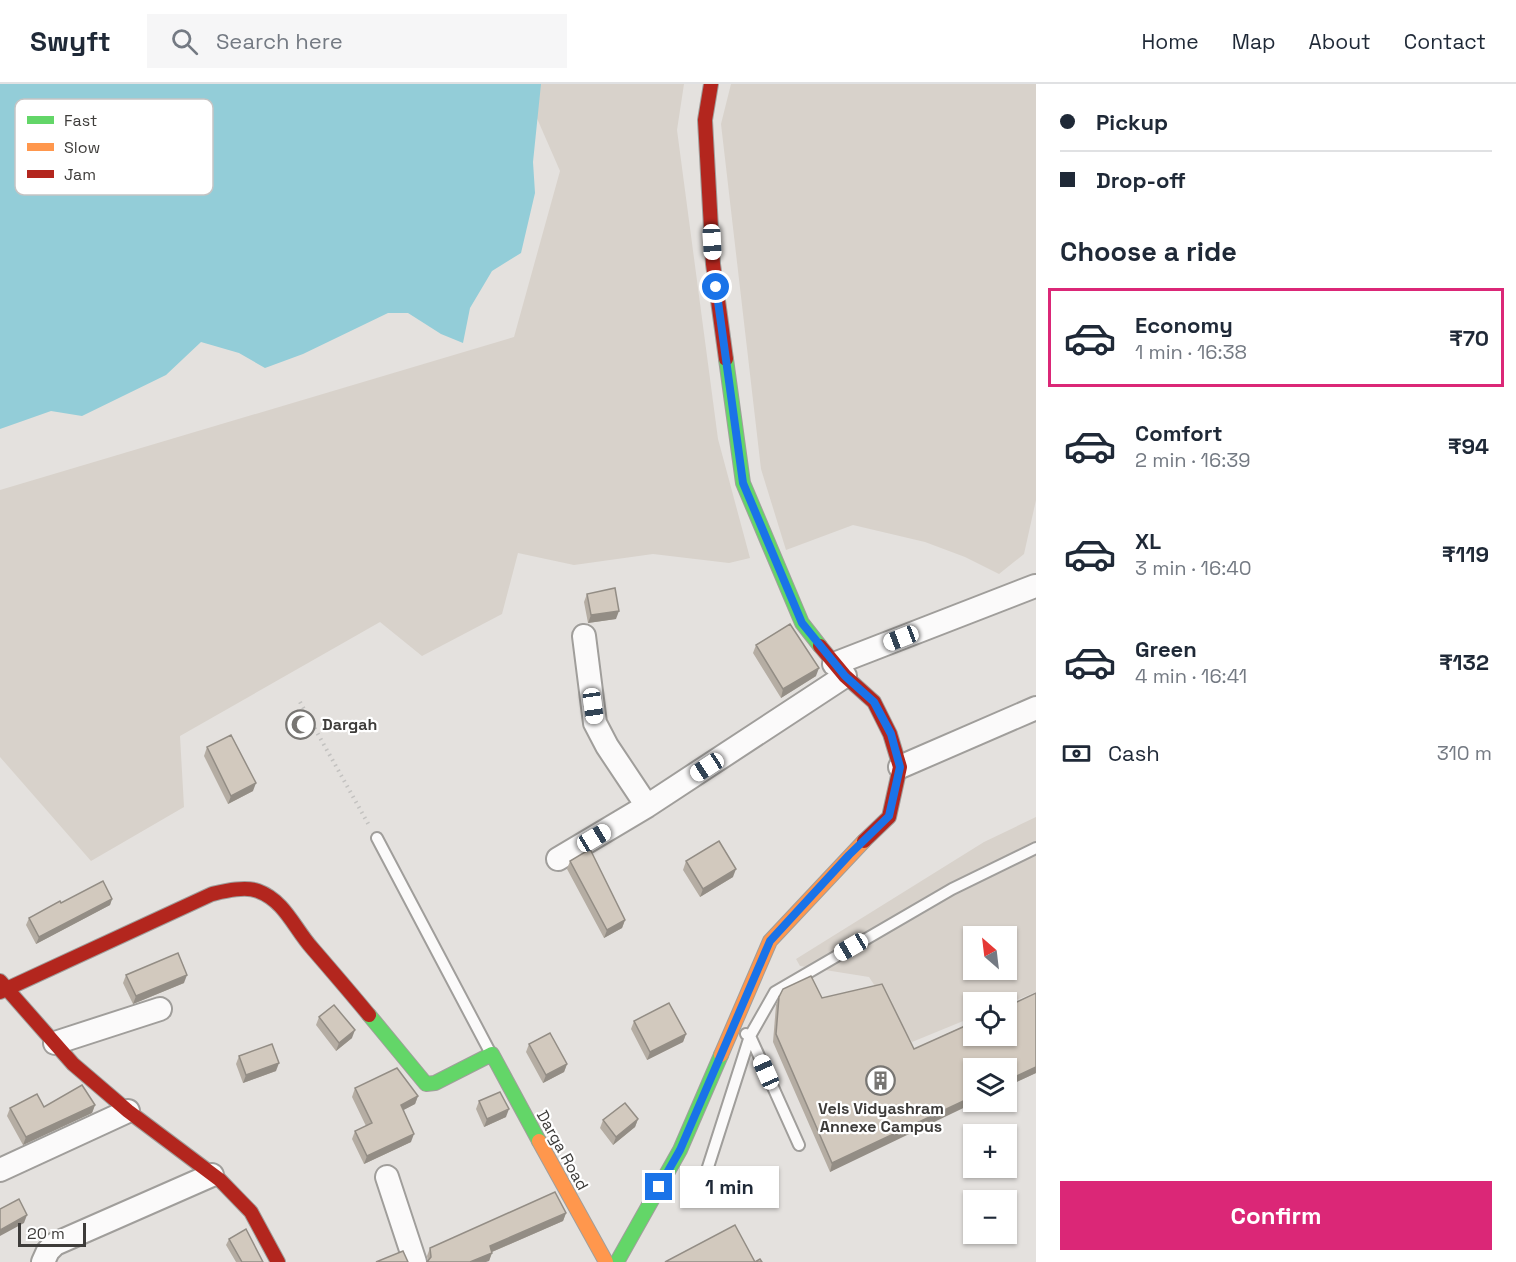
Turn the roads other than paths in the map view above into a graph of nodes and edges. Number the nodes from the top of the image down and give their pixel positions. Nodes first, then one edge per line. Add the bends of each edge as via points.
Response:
1 (711, 84) edge
2 (1035, 586) edge
3 (584, 636) dead end
4 (840, 670) junction
5 (1036, 708) edge
6 (900, 767) junction
7 (647, 806) junction
8 (376, 838) road end
9 (1036, 848) edge
10 (558, 859) dead end
11 (2, 987) edge
12 (160, 1009) dead end
13 (733, 1027) junction
14 (750, 1036) junction
15 (55, 1043) junction
16 (492, 1054) junction
17 (128, 1111) junction
18 (800, 1145) dead end
19 (0, 1170) edge
20 (212, 1175) junction
21 (387, 1177) dead end
22 (701, 1189) dead end
23 (272, 1260) edge
24 (43, 1262) edge
25 (415, 1262) edge
26 (606, 1262) edge
27 (617, 1262) edge

1 - 4 street via 705,120 713,264 743,483 802,623
2 - 4 street
3 - 7 street via 596,723
4 - 6 street via 874,702 891,734
4 - 7 street
5 - 6 street
6 - 13 street via 889,816 770,941
7 - 10 street
8 - 16 lane
9 - 14 lane via 952,889 775,992
11 - 15 street
11 - 16 street via 212,894 257,890 281,905 420,1080 435,1083
12 - 15 street
13 - 14 lane
13 - 27 street via 680,1150
14 - 18 lane
14 - 22 lane
15 - 17 street
16 - 26 street, Darga Road
17 - 19 street
17 - 20 street
20 - 23 street via 250,1212
20 - 24 street via 55,1244
21 - 25 street

